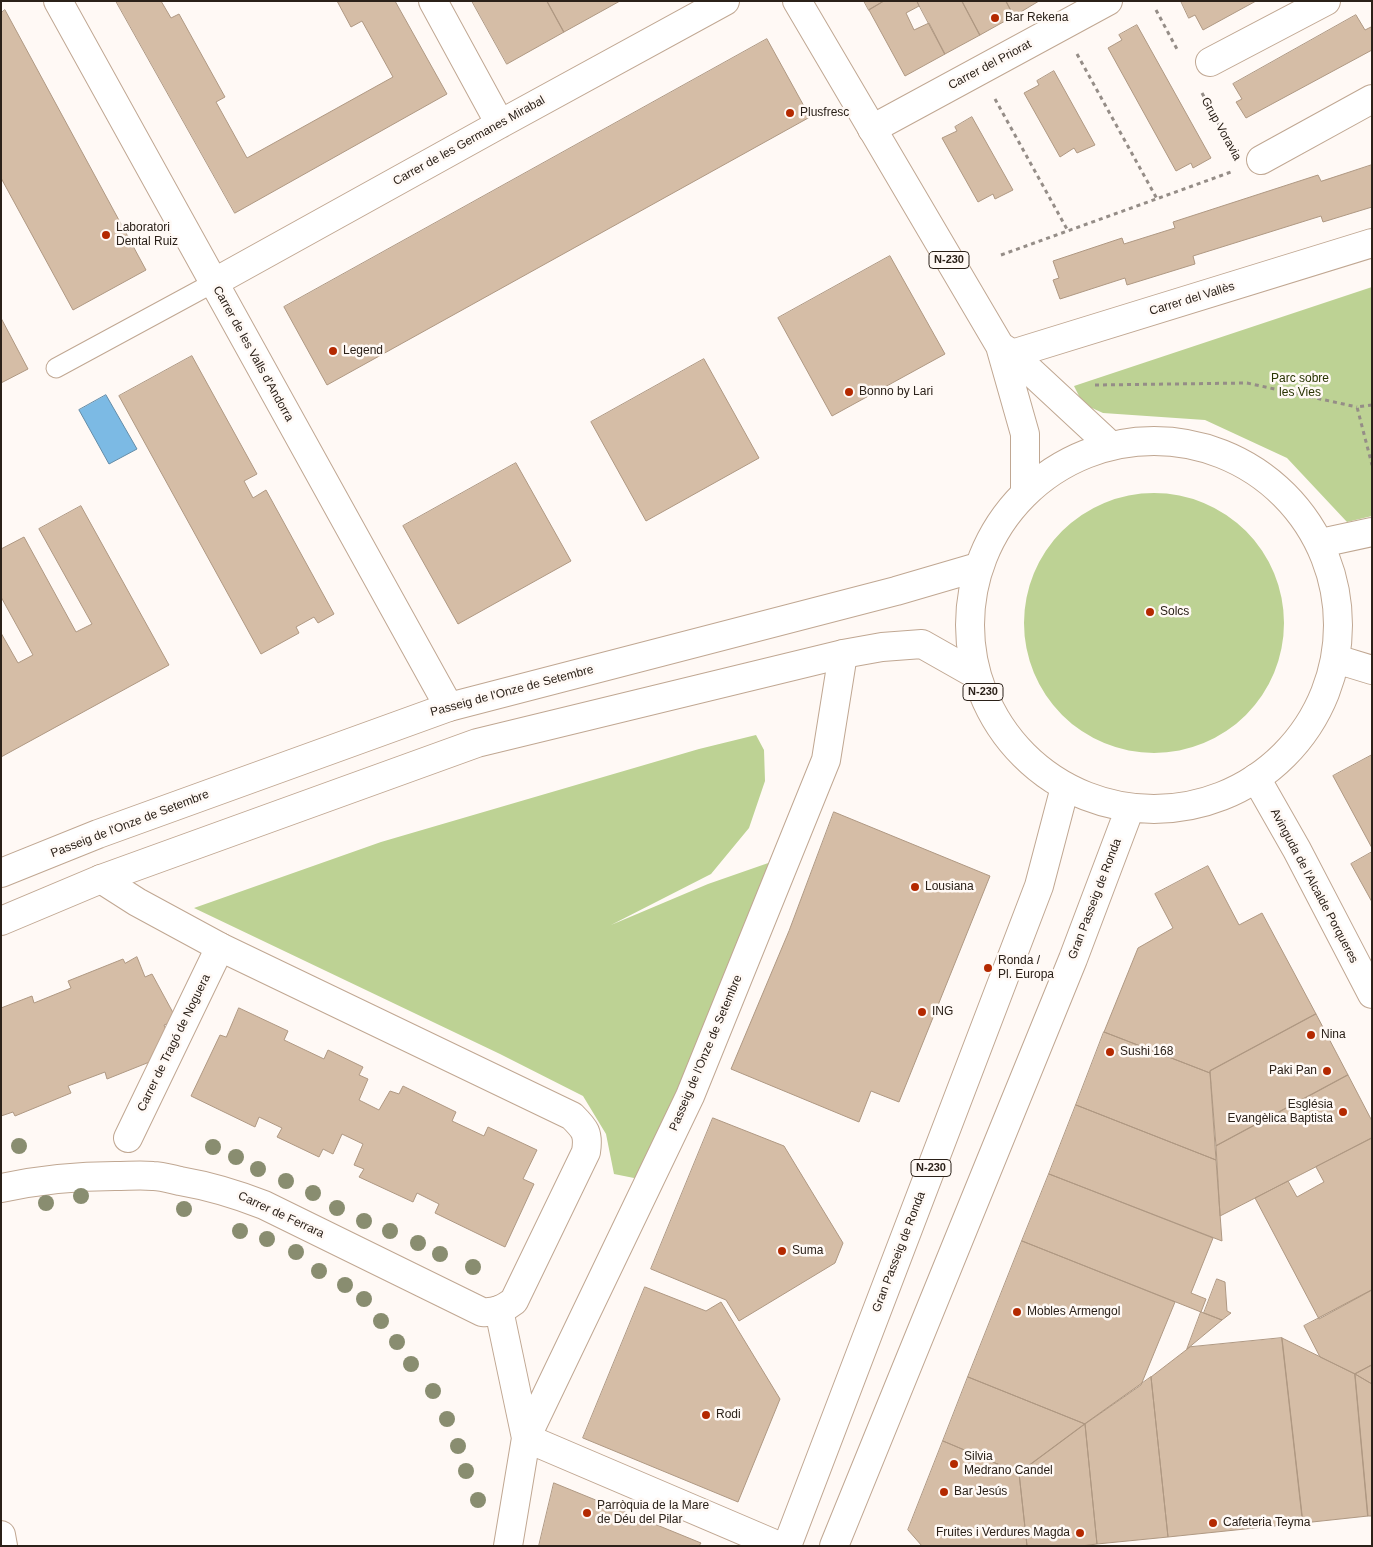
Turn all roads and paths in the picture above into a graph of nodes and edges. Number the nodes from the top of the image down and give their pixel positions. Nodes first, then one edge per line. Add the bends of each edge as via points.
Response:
1 (58, 1) edge
2 (432, 1) edge
3 (725, 1) edge
4 (798, 1) edge
5 (1108, 1) edge
6 (1326, 1) edge
7 (1156, 10) dead end
8 (1179, 52) dead end
9 (1077, 54) dead end
10 (1210, 62) dead end
11 (1198, 86) dead end
12 (995, 99) dead end
13 (1372, 99) edge
14 (500, 124) junction
15 (872, 129) junction
16 (1234, 152) dead end
17 (1260, 160) dead end
18 (1234, 171) dead end
19 (1157, 199) junction
20 (1068, 231) junction
21 (1372, 243) edge
22 (1001, 255) dead end
23 (213, 283) junction
24 (1006, 350) junction
25 (56, 368) dead end
26 (1093, 385) dead end
27 (1372, 405) edge
28 (1357, 407) junction
29 (1110, 445) junction
30 (1372, 465) edge
31 (1025, 492) junction
32 (1372, 532) edge
33 (1321, 543) junction
34 (978, 567) junction
35 (844, 654) junction
36 (1336, 659) junction
37 (1372, 670) edge
38 (975, 674) junction
39 (449, 707) junction
40 (1256, 778) junction
41 (1065, 787) junction
42 (1130, 808) junction
43 (1, 873) edge
44 (101, 879) junction
45 (1, 920) edge
46 (220, 947) junction
47 (1372, 994) edge
48 (128, 1138) dead end
49 (1, 1188) edge
50 (507, 1306) junction
51 (526, 1438) junction
52 (1, 1535) edge
53 (3, 1546) edge
54 (508, 1546) edge
55 (779, 1546) edge
56 (787, 1546) edge
57 (834, 1546) edge

1 - 23 street, Carrer de les Valls d'Andorra
2 - 14 street
3 - 14 street, Carrer de les Germanes Mirabal
4 - 15 street, N-230
5 - 15 street, Carrer del Priorat
6 - 10 street
7 - 8 path
9 - 19 path
11 - 16 path, Grup Voravia
12 - 20 path
13 - 17 street, Grup Voravia
14 - 23 street, Carrer de les Germanes Mirabal
15 - 24 street, N-230
18 - 19 path, Grup Voravia
19 - 20 path, Grup Voravia
20 - 22 path, Grup Voravia
21 - 24 street, Carrer del Vallès
23 - 25 lane
23 - 39 street, Carrer de les Valls d'Andorra
24 - 29 street, N-230
24 - 31 street, N-230 via 1025,434
26 - 28 path via 1247,383
27 - 28 path
28 - 30 path
29 - 31 street, N-230 via 1064,463
29 - 33 street, N-230 via 1155,440 1200,445 1250,466 1291,499
31 - 34 street, N-230 via 997,527
32 - 33 street
33 - 36 street, N-230 via 1338,600
34 - 38 street, N-230 via 969,620
34 - 39 street, Passeig de l'Onze de Setembre
35 - 38 street via 922,644
35 - 44 street via 477,743
35 - 51 street, Passeig de l'Onze de Setembre via 826,760 694,1087
36 - 37 street
36 - 40 street, N-230 via 1323,702 1299,740 1280,761
38 - 41 street, N-230 via 995,719 1026,758
39 - 43 street, Passeig de l'Onze de Setembre via 98,834
40 - 42 street, N-230 via 1224,795 1178,808
40 - 47 street, Avinguda de l'Alcalde Porqueres
41 - 42 street, N-230 via 1097,801
41 - 56 street, Gran Passeig de Ronda / N-230 via 1039,886
42 - 57 street, Gran Passeig de Ronda
44 - 45 street
44 - 46 street
46 - 48 street, Carrer de Tragó de Noguera
46 - 50 street via 572,1116 586,1131 586,1152
49 - 50 street, Carrer de Ferrara via 79,1176 154,1176 206,1186 264,1206 482,1312 490,1313
50 - 51 street
51 - 54 street
51 - 55 street
52 - 53 street

